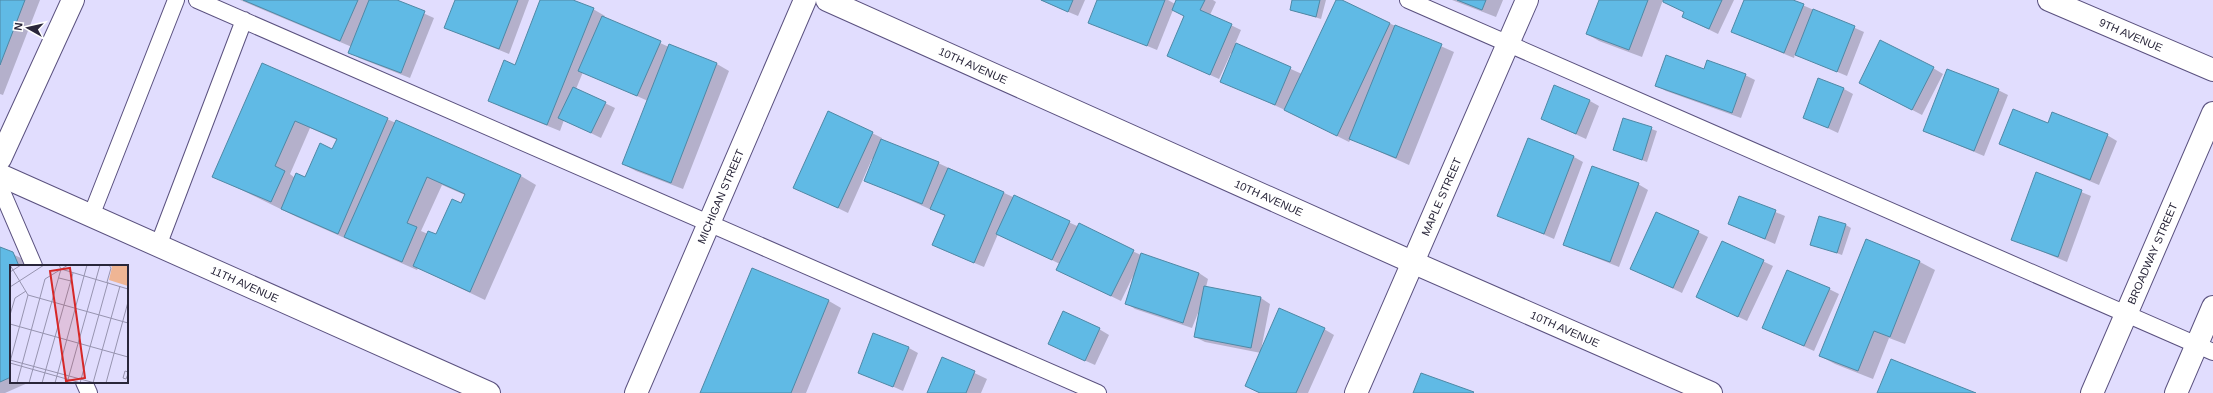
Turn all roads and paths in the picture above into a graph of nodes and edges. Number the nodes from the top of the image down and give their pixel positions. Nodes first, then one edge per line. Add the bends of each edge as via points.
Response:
1 (73, 0) edge
2 (176, 0) edge
3 (197, 0) edge
4 (806, 0) edge
5 (827, 0) edge
6 (1408, 0) edge
7 (1527, 0) edge
8 (2049, 0) edge
9 (244, 20) junction
10 (1508, 44) junction
11 (2213, 70) edge
12 (2213, 113) edge
13 (0, 159) edge
14 (0, 176) edge
15 (0, 187) edge
16 (91, 216) junction
17 (709, 223) junction
18 (158, 246) junction
19 (1412, 262) junction
20 (34, 265) edge
21 (2213, 307) edge
22 (2126, 314) junction
23 (2205, 348) edge
24 (84, 383) edge
25 (89, 393) edge
26 (489, 393) edge
27 (636, 393) edge
28 (1098, 393) edge
29 (1356, 393) edge
30 (1711, 393) edge
31 (2092, 393) edge
32 (2176, 393) edge

1 - 13 street
2 - 16 lane
3 - 9 lane
4 - 17 street, MICHIGAN STREET
5 - 19 street, 10TH AVENUE
6 - 10 lane
7 - 10 street, MAPLE STREET
8 - 11 street, 9TH AVENUE
9 - 17 lane
9 - 18 lane
10 - 19 street, MAPLE STREET
10 - 22 lane
12 - 22 street, BROADWAY STREET
14 - 16 street, 11TH AVENUE
15 - 20 lane
16 - 18 street, 11TH AVENUE
17 - 27 street, MICHIGAN STREET
17 - 28 lane
18 - 26 street, 11TH AVENUE
19 - 29 street, MAPLE STREET
19 - 30 street, 10TH AVENUE
21 - 23 street
22 - 23 lane
22 - 31 street, BROADWAY STREET
23 - 32 street
24 - 25 lane

